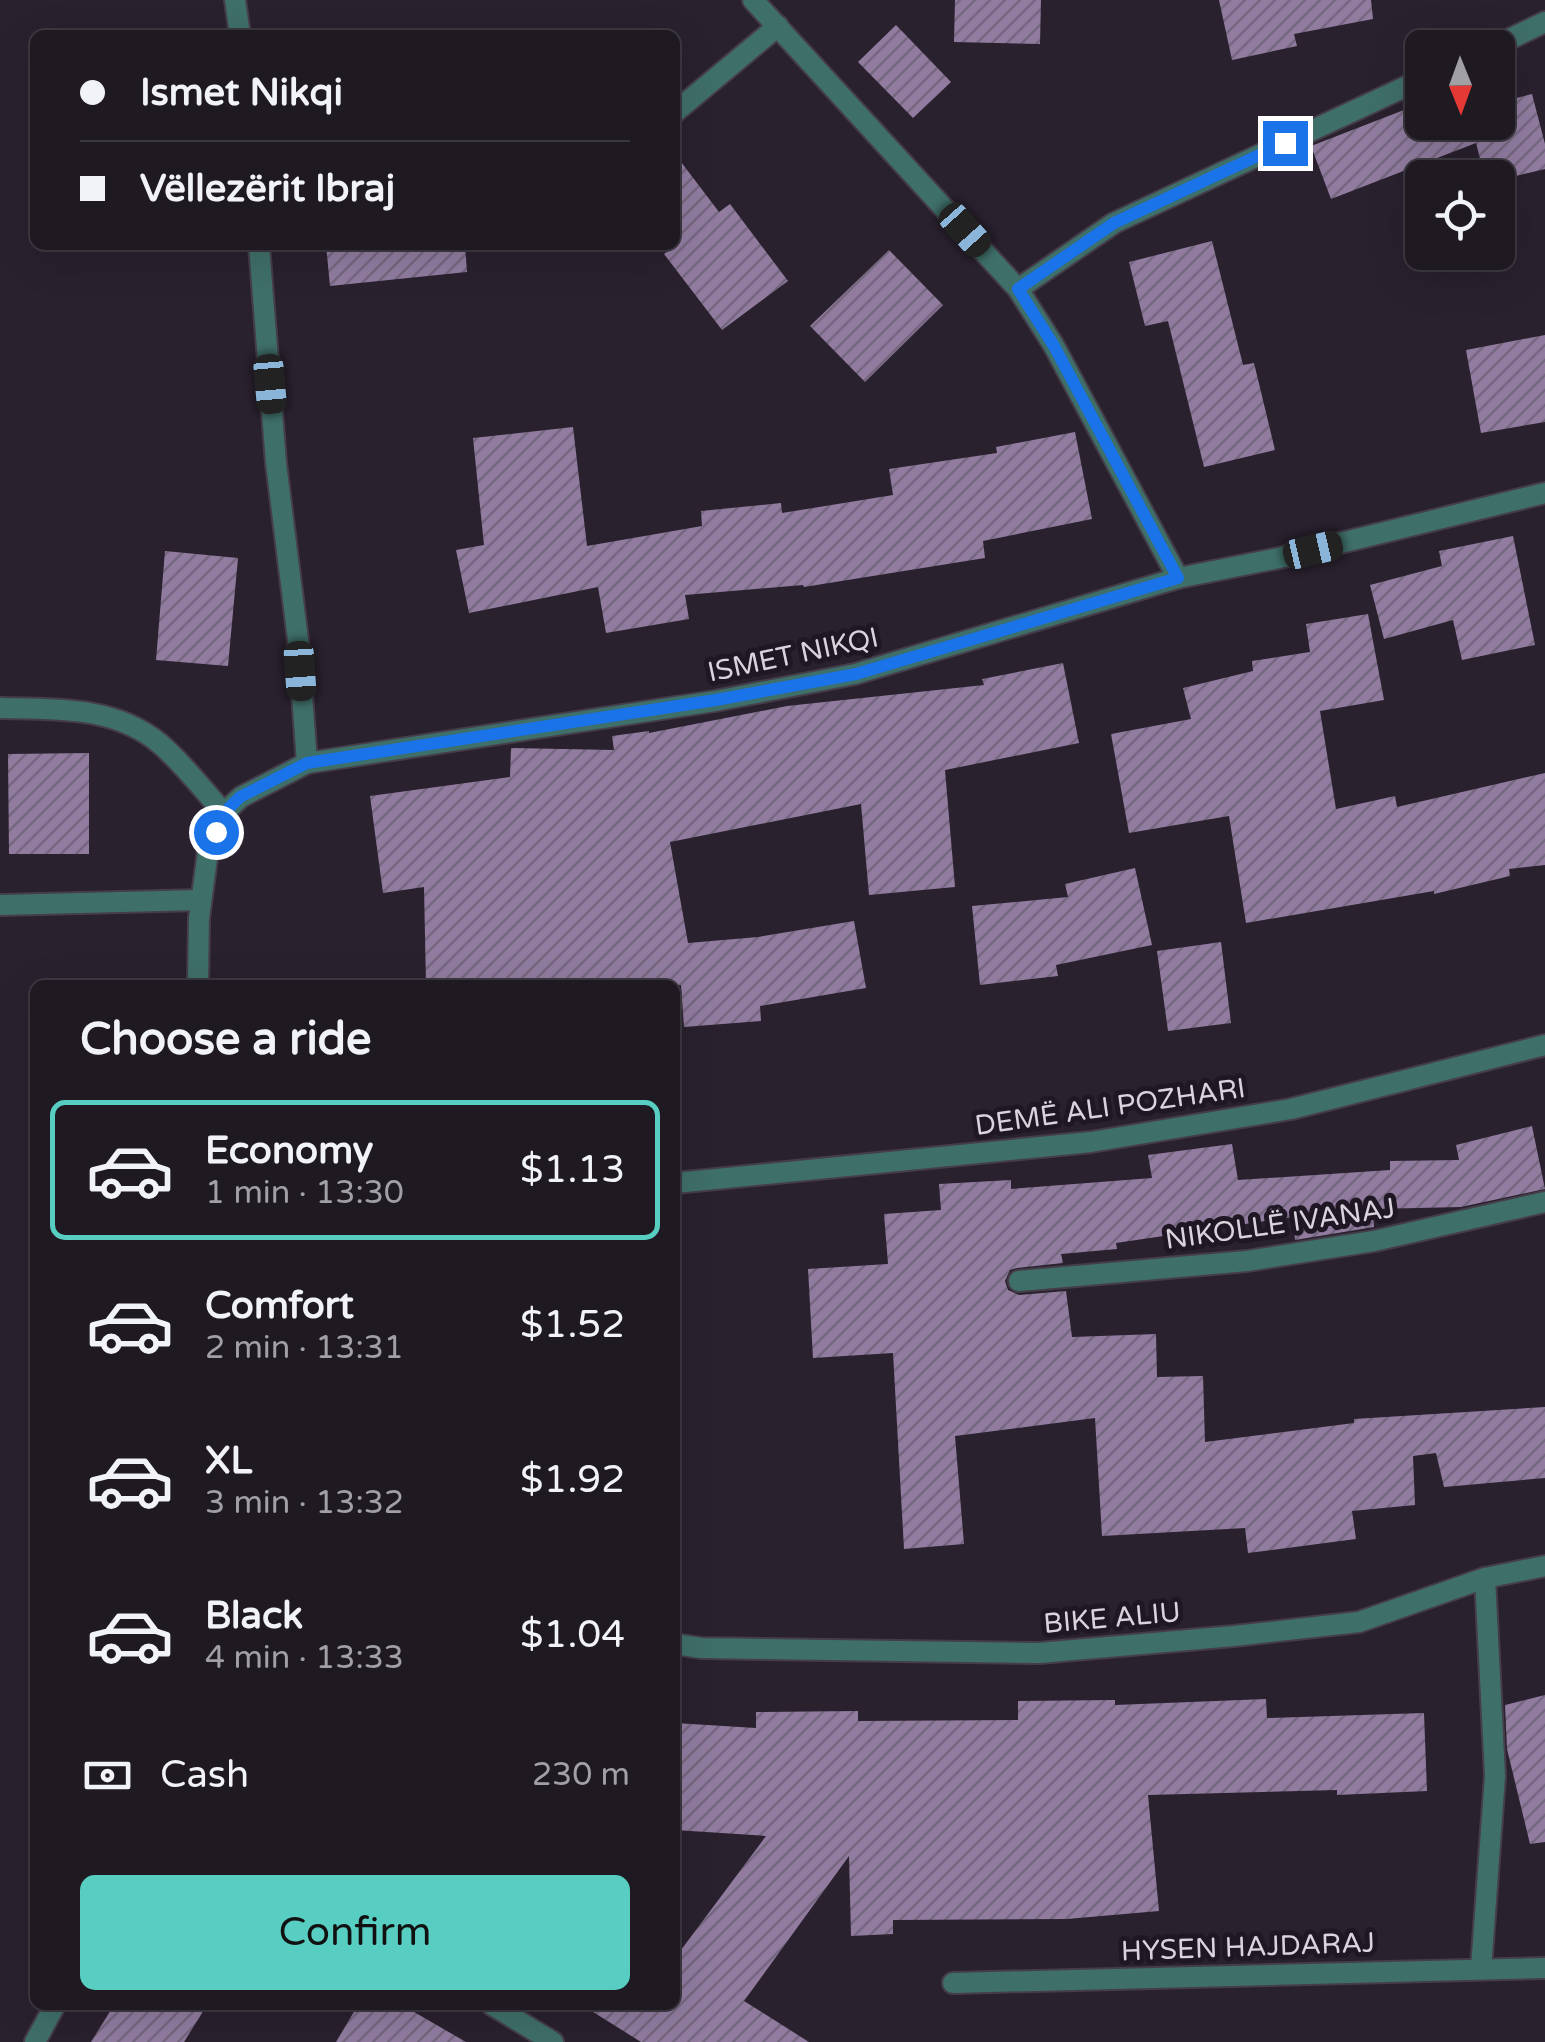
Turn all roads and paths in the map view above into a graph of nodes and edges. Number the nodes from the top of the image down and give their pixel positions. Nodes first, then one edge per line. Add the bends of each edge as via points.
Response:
1 (235, 0) edge
2 (753, 0) edge
3 (1545, 22) edge
4 (778, 26) junction
5 (239, 30) edge
6 (1515, 36) edge
7 (1405, 87) edge
8 (680, 108) edge
9 (258, 250) edge
10 (1018, 289) junction
11 (1545, 492) edge
12 (1178, 578) junction
13 (0, 708) edge
14 (307, 763) junction
15 (224, 813) junction
16 (202, 900) junction
17 (0, 905) edge
18 (198, 980) edge
19 (1545, 1045) edge
20 (680, 1183) edge
21 (1545, 1202) edge
22 (1019, 1282) dead end
23 (1545, 1566) edge
24 (1485, 1578) junction
25 (680, 1645) edge
26 (1545, 1968) edge
27 (1481, 1969) junction
28 (953, 1983) dead end
29 (52, 2010) edge
30 (500, 2010) edge
31 (543, 2039) edge
32 (35, 2042) edge

1 - 5 street
2 - 4 street
3 - 6 street
4 - 8 street
4 - 10 street
7 - 10 street via 1114,223
9 - 14 street
10 - 12 street
11 - 12 street, ISMET NIKQI
12 - 14 street, ISMET NIKQI via 856,674
13 - 15 street via 71,709 121,720 158,742
14 - 15 street, ISMET NIKQI via 240,797
15 - 16 street via 208,852
16 - 17 street
16 - 18 street
19 - 20 street, DEMË ALI POZHARI via 1291,1109 1091,1142
21 - 22 street, NIKOLLË IVANAJ via 1374,1242
23 - 24 street, BIKE ALIU
24 - 25 street, BIKE ALIU via 1359,1622 1058,1651
24 - 27 street via 1495,1776
26 - 27 street, HYSEN HAJDARAJ
27 - 28 street, HYSEN HAJDARAJ
29 - 32 street
30 - 31 street

